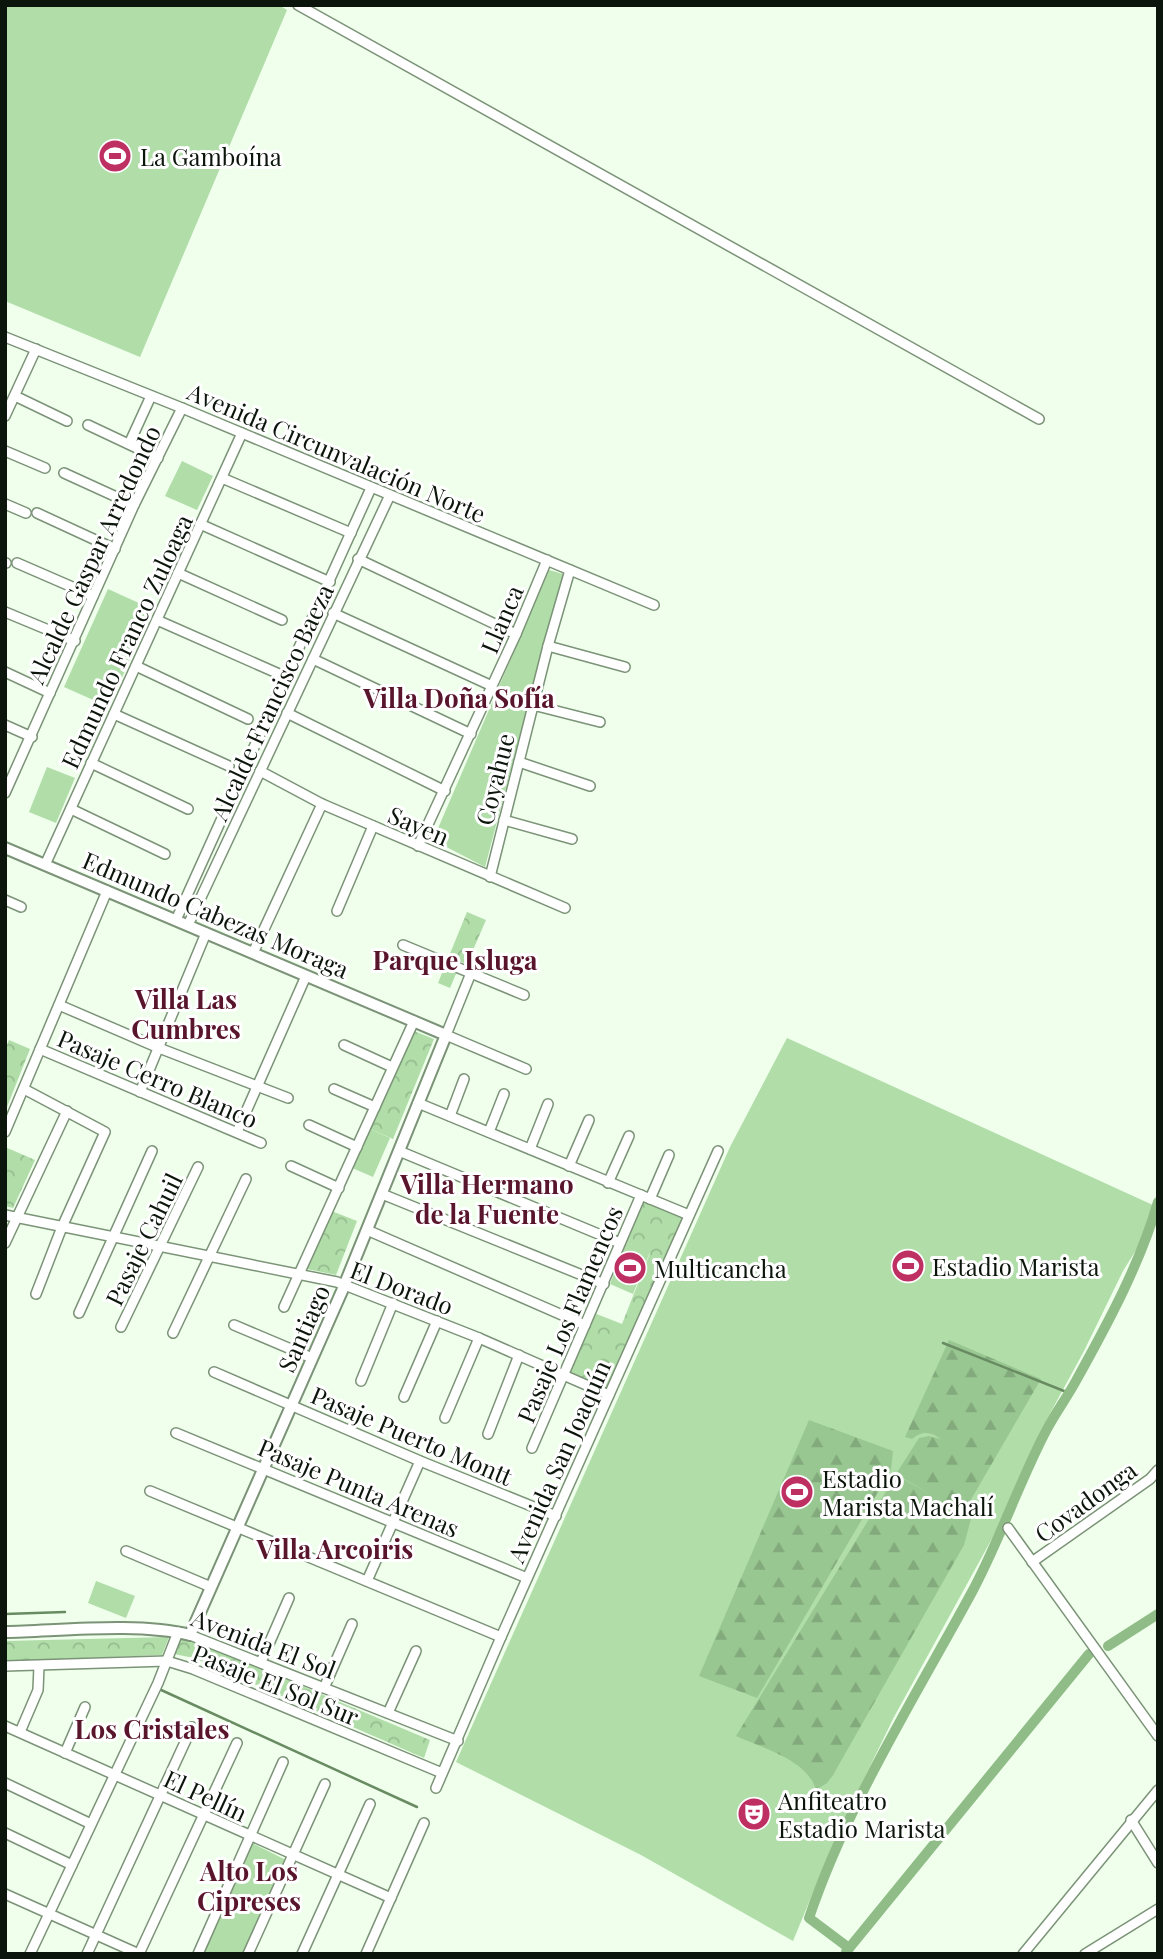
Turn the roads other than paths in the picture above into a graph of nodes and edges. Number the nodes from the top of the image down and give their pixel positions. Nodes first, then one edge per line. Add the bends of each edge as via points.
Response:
1 (298, 5) edge
2 (5, 337) edge
3 (36, 349) junction
4 (15, 396) junction
5 (151, 396) junction
6 (182, 408) junction
7 (5, 416) edge
8 (1039, 419) dead end
9 (67, 421) dead end
10 (88, 425) dead end
11 (242, 433) junction
12 (130, 444) junction
13 (5, 451) edge
14 (158, 458) junction
15 (46, 468) dead end
16 (64, 473) dead end
17 (222, 478) junction
18 (371, 488) junction
19 (390, 495) junction
20 (5, 503) edge
21 (134, 505) junction
22 (26, 513) dead end
23 (37, 513) dead end
24 (201, 524) junction
25 (351, 533) junction
26 (115, 549) junction
27 (358, 559) junction
28 (547, 560) junction
29 (17, 563) dead end
30 (570, 570) junction
31 (178, 573) junction
32 (330, 582) junction
33 (93, 596) junction
34 (654, 605) dead end
35 (5, 612) edge
36 (333, 613) junction
37 (157, 620) junction
38 (282, 620) dead end
39 (516, 634) junction
40 (75, 641) junction
41 (548, 646) junction
42 (313, 659) junction
43 (136, 666) junction
44 (625, 667) dead end
45 (5, 672) edge
46 (286, 677) junction
47 (492, 686) junction
48 (50, 693) junction
49 (533, 705) junction
50 (287, 713) junction
51 (114, 714) junction
52 (248, 719) dead end
53 (600, 722) dead end
54 (5, 725) edge
55 (471, 734) junction
56 (32, 737) junction
57 (519, 762) junction
58 (91, 763) junction
59 (229, 766) dead end
60 (260, 771) junction
61 (590, 786) dead end
62 (6, 789) edge
63 (445, 791) junction
64 (322, 804) junction
65 (71, 809) junction
66 (188, 810) dead end
67 (504, 820) junction
68 (373, 826) junction
69 (572, 839) dead end
70 (418, 846) junction
71 (5, 848) edge
72 (165, 853) dead end
73 (45, 864) junction
74 (490, 877) junction
75 (107, 891) junction
76 (5, 900) edge
77 (21, 907) dead end
78 (565, 908) dead end
79 (337, 911) dead end
80 (176, 920) junction
81 (188, 925) junction
82 (206, 933) junction
83 (403, 945) dead end
84 (253, 953) junction
85 (471, 973) junction
86 (306, 975) junction
87 (524, 995) dead end
88 (59, 1005) junction
89 (414, 1021) junction
90 (446, 1035) junction
91 (344, 1045) dead end
92 (159, 1048) junction
93 (40, 1049) junction
94 (392, 1067) junction
95 (526, 1069) dead end
96 (464, 1079) dead end
97 (258, 1086) junction
98 (24, 1089) junction
99 (334, 1089) dead end
100 (141, 1092) junction
101 (504, 1094) dead end
102 (288, 1098) dead end
103 (418, 1103) junction
104 (548, 1104) dead end
105 (375, 1107) junction
106 (67, 1111) junction
107 (450, 1116) junction
108 (589, 1120) dead end
109 (309, 1125) dead end
110 (5, 1132) edge
111 (237, 1132) junction
112 (489, 1132) junction
113 (629, 1136) dead end
114 (261, 1143) dead end
115 (357, 1147) junction
116 (530, 1149) junction
117 (152, 1151) dead end
118 (399, 1151) junction
119 (718, 1151) dead end
120 (669, 1155) dead end
121 (291, 1166) dead end
122 (569, 1166) junction
123 (198, 1167) dead end
124 (246, 1179) dead end
125 (608, 1182) junction
126 (339, 1188) junction
127 (382, 1194) junction
128 (645, 1197) junction
129 (5, 1215) edge
130 (689, 1215) junction
131 (18, 1218) junction
132 (62, 1227) junction
133 (367, 1230) junction
134 (113, 1237) junction
135 (5, 1243) edge
136 (620, 1244) junction
137 (161, 1246) junction
138 (211, 1256) junction
139 (299, 1273) junction
140 (604, 1284) junction
141 (344, 1285) junction
142 (36, 1294) dead end
143 (393, 1303) junction
144 (284, 1307) dead end
145 (79, 1313) dead end
146 (437, 1321) junction
147 (234, 1325) dead end
148 (585, 1325) junction
149 (121, 1327) dead end
150 (173, 1333) dead end
151 (479, 1338) junction
152 (519, 1355) junction
153 (312, 1358) junction
154 (214, 1372) dead end
155 (563, 1376) junction
156 (361, 1381) dead end
157 (609, 1395) junction
158 (404, 1398) dead end
159 (291, 1405) junction
160 (445, 1418) dead end
161 (176, 1433) dead end
162 (488, 1434) dead end
163 (532, 1448) dead end
164 (420, 1461) junction
165 (264, 1468) junction
166 (1158, 1470) edge
167 (150, 1491) dead end
168 (556, 1516) junction
169 (392, 1522) junction
170 (238, 1527) junction
171 (1008, 1528) dead end
172 (126, 1551) dead end
173 (1032, 1562) junction
174 (527, 1578) junction
175 (368, 1581) junction
176 (212, 1587) junction
177 (289, 1598) dead end
178 (352, 1624) dead end
179 (5, 1632) edge
180 (178, 1632) junction
181 (190, 1635) junction
182 (501, 1637) junction
183 (416, 1651) dead end
184 (167, 1661) junction
185 (261, 1662) junction
186 (5, 1666) edge
187 (39, 1666) junction
188 (324, 1688) junction
189 (85, 1707) dead end
190 (388, 1713) junction
191 (5, 1726) edge
192 (191, 1727) dead end
193 (20, 1732) junction
194 (1158, 1736) edge
195 (457, 1741) junction
196 (237, 1743) dead end
197 (65, 1753) junction
198 (283, 1762) dead end
199 (442, 1773) junction
200 (114, 1774) junction
201 (5, 1783) edge
202 (325, 1784) dead end
203 (436, 1788) dead end
204 (1158, 1790) edge
205 (160, 1796) junction
206 (370, 1804) dead end
207 (204, 1816) junction
208 (1130, 1820) junction
209 (424, 1823) dead end
210 (91, 1824) junction
211 (5, 1833) edge
212 (250, 1836) junction
213 (292, 1856) junction
214 (1158, 1863) edge
215 (72, 1865) junction
216 (337, 1876) junction
217 (5, 1894) edge
218 (391, 1898) junction
219 (1158, 1909) edge
220 (49, 1912) junction
221 (96, 1934) junction
222 (30, 1954) edge
223 (87, 1954) edge
224 (139, 1954) edge
225 (198, 1954) edge
226 (248, 1954) edge
227 (302, 1954) edge
228 (366, 1954) edge
229 (1023, 1954) edge
230 (1086, 1954) edge

1 - 8 street
2 - 3 street, Avenida Circunvalación Norte
3 - 4 street
3 - 5 street, Avenida Circunvalación Norte
4 - 7 street
4 - 9 street
5 - 6 street, Avenida Circunvalación Norte
5 - 12 street
6 - 11 street, Avenida Circunvalación Norte
6 - 14 street, Alcalde Gaspar Arredondo
10 - 12 street
11 - 17 street, Edmundo Franco Zuloaga
11 - 18 street, Avenida Circunvalación Norte
12 - 14 street
13 - 15 street
14 - 21 street, Alcalde Gaspar Arredondo
16 - 21 street
17 - 24 street, Edmundo Franco Zuloaga
17 - 25 street
18 - 19 street, Avenida Circunvalación Norte
18 - 25 street, Alcalde Francisco Baeza
19 - 27 street, Alcalde Francisco Baeza
19 - 28 street, Avenida Circunvalación Norte
20 - 22 street
21 - 26 street, Alcalde Gaspar Arredondo
23 - 26 street
24 - 31 street, Edmundo Franco Zuloaga
24 - 32 street
25 - 32 street, Alcalde Francisco Baeza
26 - 33 street, Alcalde Gaspar Arredondo
27 - 36 street, Alcalde Francisco Baeza
27 - 39 street
28 - 30 street, Avenida Circunvalación Norte
28 - 39 street, Llanca
29 - 33 street
30 - 34 street, Avenida Circunvalación Norte
30 - 41 street, Coyahue
31 - 37 street, Edmundo Franco Zuloaga
31 - 38 street
32 - 46 street, Alcalde Francisco Baeza
33 - 40 street, Alcalde Gaspar Arredondo
35 - 40 street
36 - 42 street, Alcalde Francisco Baeza
36 - 47 street
37 - 43 street, Edmundo Franco Zuloaga
37 - 46 street
39 - 47 street, Llanca
40 - 48 street, Alcalde Gaspar Arredondo
41 - 44 street
41 - 49 street, Coyahue
42 - 50 street, Alcalde Francisco Baeza
42 - 55 street
43 - 51 street, Edmundo Franco Zuloaga
43 - 52 street
45 - 48 street
46 - 80 street, Alcalde Francisco Baeza
47 - 55 street, Llanca
48 - 56 street, Alcalde Gaspar Arredondo
49 - 53 street
49 - 57 street, Coyahue
50 - 60 street, Alcalde Francisco Baeza
50 - 63 street
51 - 58 street, Edmundo Franco Zuloaga
51 - 59 street
54 - 56 street
55 - 63 street, Llanca
56 - 62 street, Alcalde Gaspar Arredondo
57 - 61 street
57 - 67 street, Coyahue
58 - 65 street, Edmundo Franco Zuloaga
58 - 66 street
60 - 64 street, Sayen
60 - 81 street, Alcalde Francisco Baeza
63 - 70 street, Llanca
64 - 68 street, Sayen
64 - 84 street
65 - 72 street
65 - 73 street, Edmundo Franco Zuloaga
67 - 69 street
67 - 74 street, Coyahue
68 - 70 street, Sayen
68 - 79 street
70 - 74 street, Sayen
71 - 73 street, Edmundo Cabezas Moraga
73 - 75 street, Edmundo Cabezas Moraga
74 - 78 street, Sayen
75 - 80 street, Edmundo Cabezas Moraga
75 - 88 street
76 - 77 street
80 - 81 street, Edmundo Cabezas Moraga
81 - 82 street, Edmundo Cabezas Moraga
82 - 84 street, Edmundo Cabezas Moraga
82 - 92 street
83 - 85 street
84 - 86 street, Edmundo Cabezas Moraga
85 - 87 street
85 - 90 street
86 - 89 street, Edmundo Cabezas Moraga
86 - 97 street
88 - 92 street
88 - 93 street
89 - 90 street, Edmundo Cabezas Moraga
89 - 94 street
90 - 95 street, Edmundo Cabezas Moraga
90 - 103 street, Santiago
91 - 94 street
92 - 97 street
92 - 100 street
93 - 98 street
93 - 100 street, Pasaje Cerro Blanco
94 - 105 street
96 - 107 street
97 - 102 street
97 - 111 street
98 - 106 street
98 - 110 street
99 - 105 street
100 - 111 street, Pasaje Cerro Blanco
101 - 112 street
103 - 107 street
103 - 118 street, Santiago
104 - 116 street
105 - 115 street
106 - 131 street
106 - 132 street via 105,1132
107 - 112 street
108 - 122 street
109 - 115 street
111 - 114 street, Pasaje Cerro Blanco
112 - 116 street
113 - 125 street
115 - 126 street
116 - 122 street
117 - 134 street
118 - 127 street, Santiago
118 - 136 street
119 - 130 street, Avenida San Joaquín
120 - 128 street, Pasaje Los Flamencos
121 - 126 street
122 - 125 street
123 - 137 street, Pasaje Cahuil
124 - 138 street
125 - 128 street
126 - 139 street
127 - 133 street, Santiago
127 - 140 street
128 - 130 street
128 - 136 street, Pasaje Los Flamencos
129 - 131 street, El Dorado
130 - 157 street, Avenida San Joaquín
131 - 132 street, El Dorado
131 - 135 street
132 - 134 street, El Dorado
132 - 142 street
133 - 141 street, Santiago
133 - 148 street
134 - 137 street, El Dorado
134 - 145 street
136 - 140 street, Pasaje Los Flamencos
137 - 138 street, El Dorado
137 - 149 street, Pasaje Cahuil
138 - 139 street, El Dorado
138 - 150 street
139 - 141 street, El Dorado
139 - 144 street
140 - 148 street, Pasaje Los Flamencos
141 - 143 street, El Dorado
141 - 153 street, Santiago
143 - 146 street, El Dorado
143 - 156 street
146 - 151 street, El Dorado
146 - 158 street
147 - 153 street
148 - 155 street, Pasaje Los Flamencos
151 - 152 street, El Dorado
151 - 160 street
152 - 155 street, El Dorado
152 - 162 street
153 - 159 street, Santiago
154 - 159 street, Pasaje Puerto Montt
155 - 157 street, El Dorado
155 - 163 street, Pasaje Los Flamencos
157 - 168 street, Avenida San Joaquín
159 - 164 street, Pasaje Puerto Montt
159 - 165 street, Santiago
161 - 165 street, Pasaje Punta Arenas
164 - 168 street, Pasaje Puerto Montt
164 - 169 street
165 - 169 street, Pasaje Punta Arenas
165 - 170 street, Santiago
166 - 173 street, Covadonga
167 - 170 street
168 - 174 street, Avenida San Joaquín
169 - 174 street, Pasaje Punta Arenas
169 - 175 street
170 - 175 street
170 - 176 street, Santiago
171 - 173 street
172 - 176 street
173 - 194 street
174 - 182 street, Avenida San Joaquín
175 - 182 street
176 - 181 street, Santiago
177 - 185 street
178 - 188 street
179 - 180 street, Avenida El Sol
180 - 181 street, Avenida El Sol
180 - 184 street
181 - 185 street, Avenida El Sol
182 - 195 street, Avenida San Joaquín
183 - 190 street
184 - 187 street, Pasaje El Sol Sur
184 - 199 street, Pasaje El Sol Sur
184 - 200 street
185 - 188 street, Avenida El Sol
186 - 187 street, Pasaje El Sol Sur
187 - 193 street via 38,1690
188 - 190 street, Avenida El Sol
189 - 197 street
190 - 195 street, Avenida El Sol
191 - 193 street, El Pellín
192 - 205 street
193 - 197 street, El Pellín
195 - 199 street, Avenida San Joaquín
196 - 207 street
197 - 200 street, El Pellín
198 - 212 street
199 - 203 street, Avenida San Joaquín
200 - 205 street, El Pellín
200 - 210 street
201 - 210 street
202 - 213 street
204 - 208 street
205 - 207 street, El Pellín
205 - 221 street
206 - 216 street
207 - 212 street, El Pellín
207 - 224 street
208 - 214 street
208 - 229 street
209 - 218 street
210 - 215 street
211 - 215 street
212 - 213 street, El Pellín
212 - 225 street
213 - 216 street, El Pellín
213 - 226 street
215 - 220 street
216 - 218 street, El Pellín
216 - 227 street
217 - 220 street
218 - 228 street
219 - 230 street
220 - 221 street
220 - 222 street
221 - 223 street
221 - 224 street

